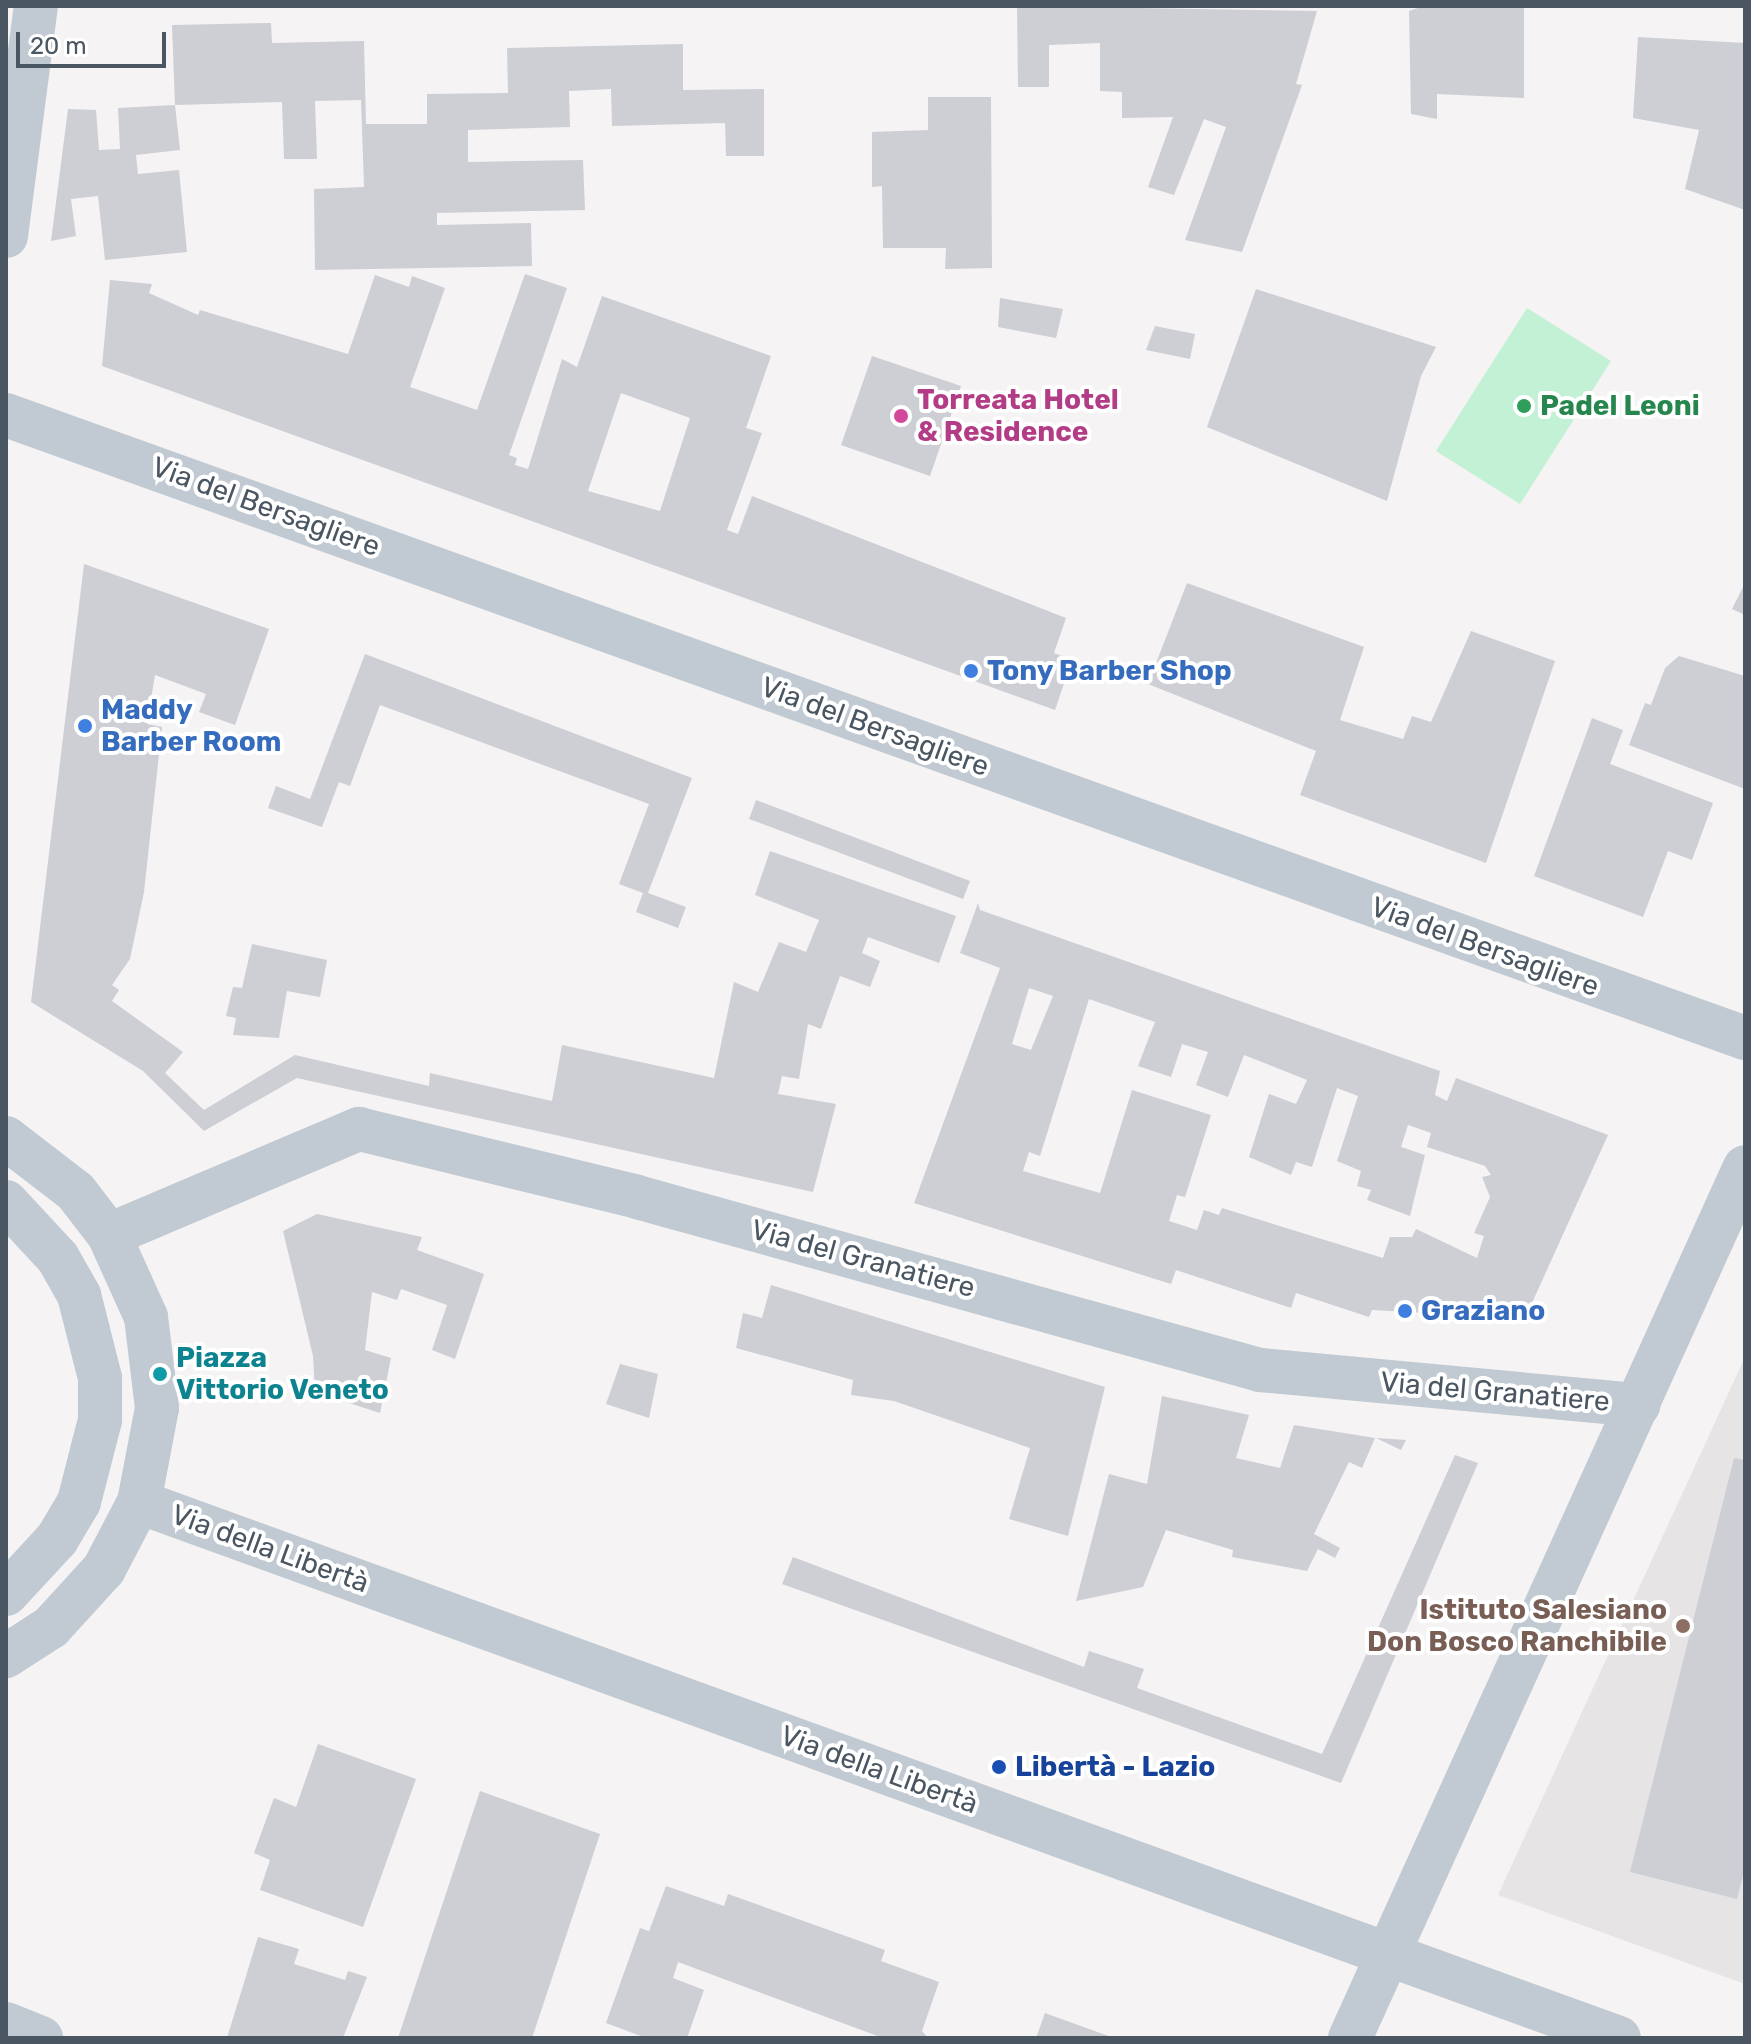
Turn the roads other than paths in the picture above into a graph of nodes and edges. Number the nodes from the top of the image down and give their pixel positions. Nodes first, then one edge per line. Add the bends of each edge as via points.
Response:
1 (43, 6) edge
2 (33, 27) edge
3 (6, 236) edge
4 (6, 415) edge
5 (1745, 1038) edge
6 (6, 1138) edge
7 (1745, 1167) edge
8 (6, 1202) edge
9 (109, 1235) junction
10 (1638, 1405) junction
11 (139, 1502) junction
12 (6, 1594) edge
13 (6, 1656) edge
14 (1387, 1957) junction
15 (6, 2024) edge
16 (1605, 2036) edge
17 (41, 2038) edge
18 (1350, 2038) edge

1 - 2 street
2 - 3 street
4 - 5 street, Via del Bersagliere
6 - 9 street via 76,1192
7 - 10 street
8 - 12 street via 58,1258 79,1295 100,1378 97,1434 79,1502 57,1539
9 - 10 street, Via del Granatiere via 359,1129 637,1197 1260,1370
9 - 11 street via 146,1317 155,1363 152,1453
10 - 14 street
11 - 13 street via 104,1569 51,1627
11 - 14 street, Via della Libertà
14 - 16 street, Via della Libertà
14 - 18 street
15 - 17 street

